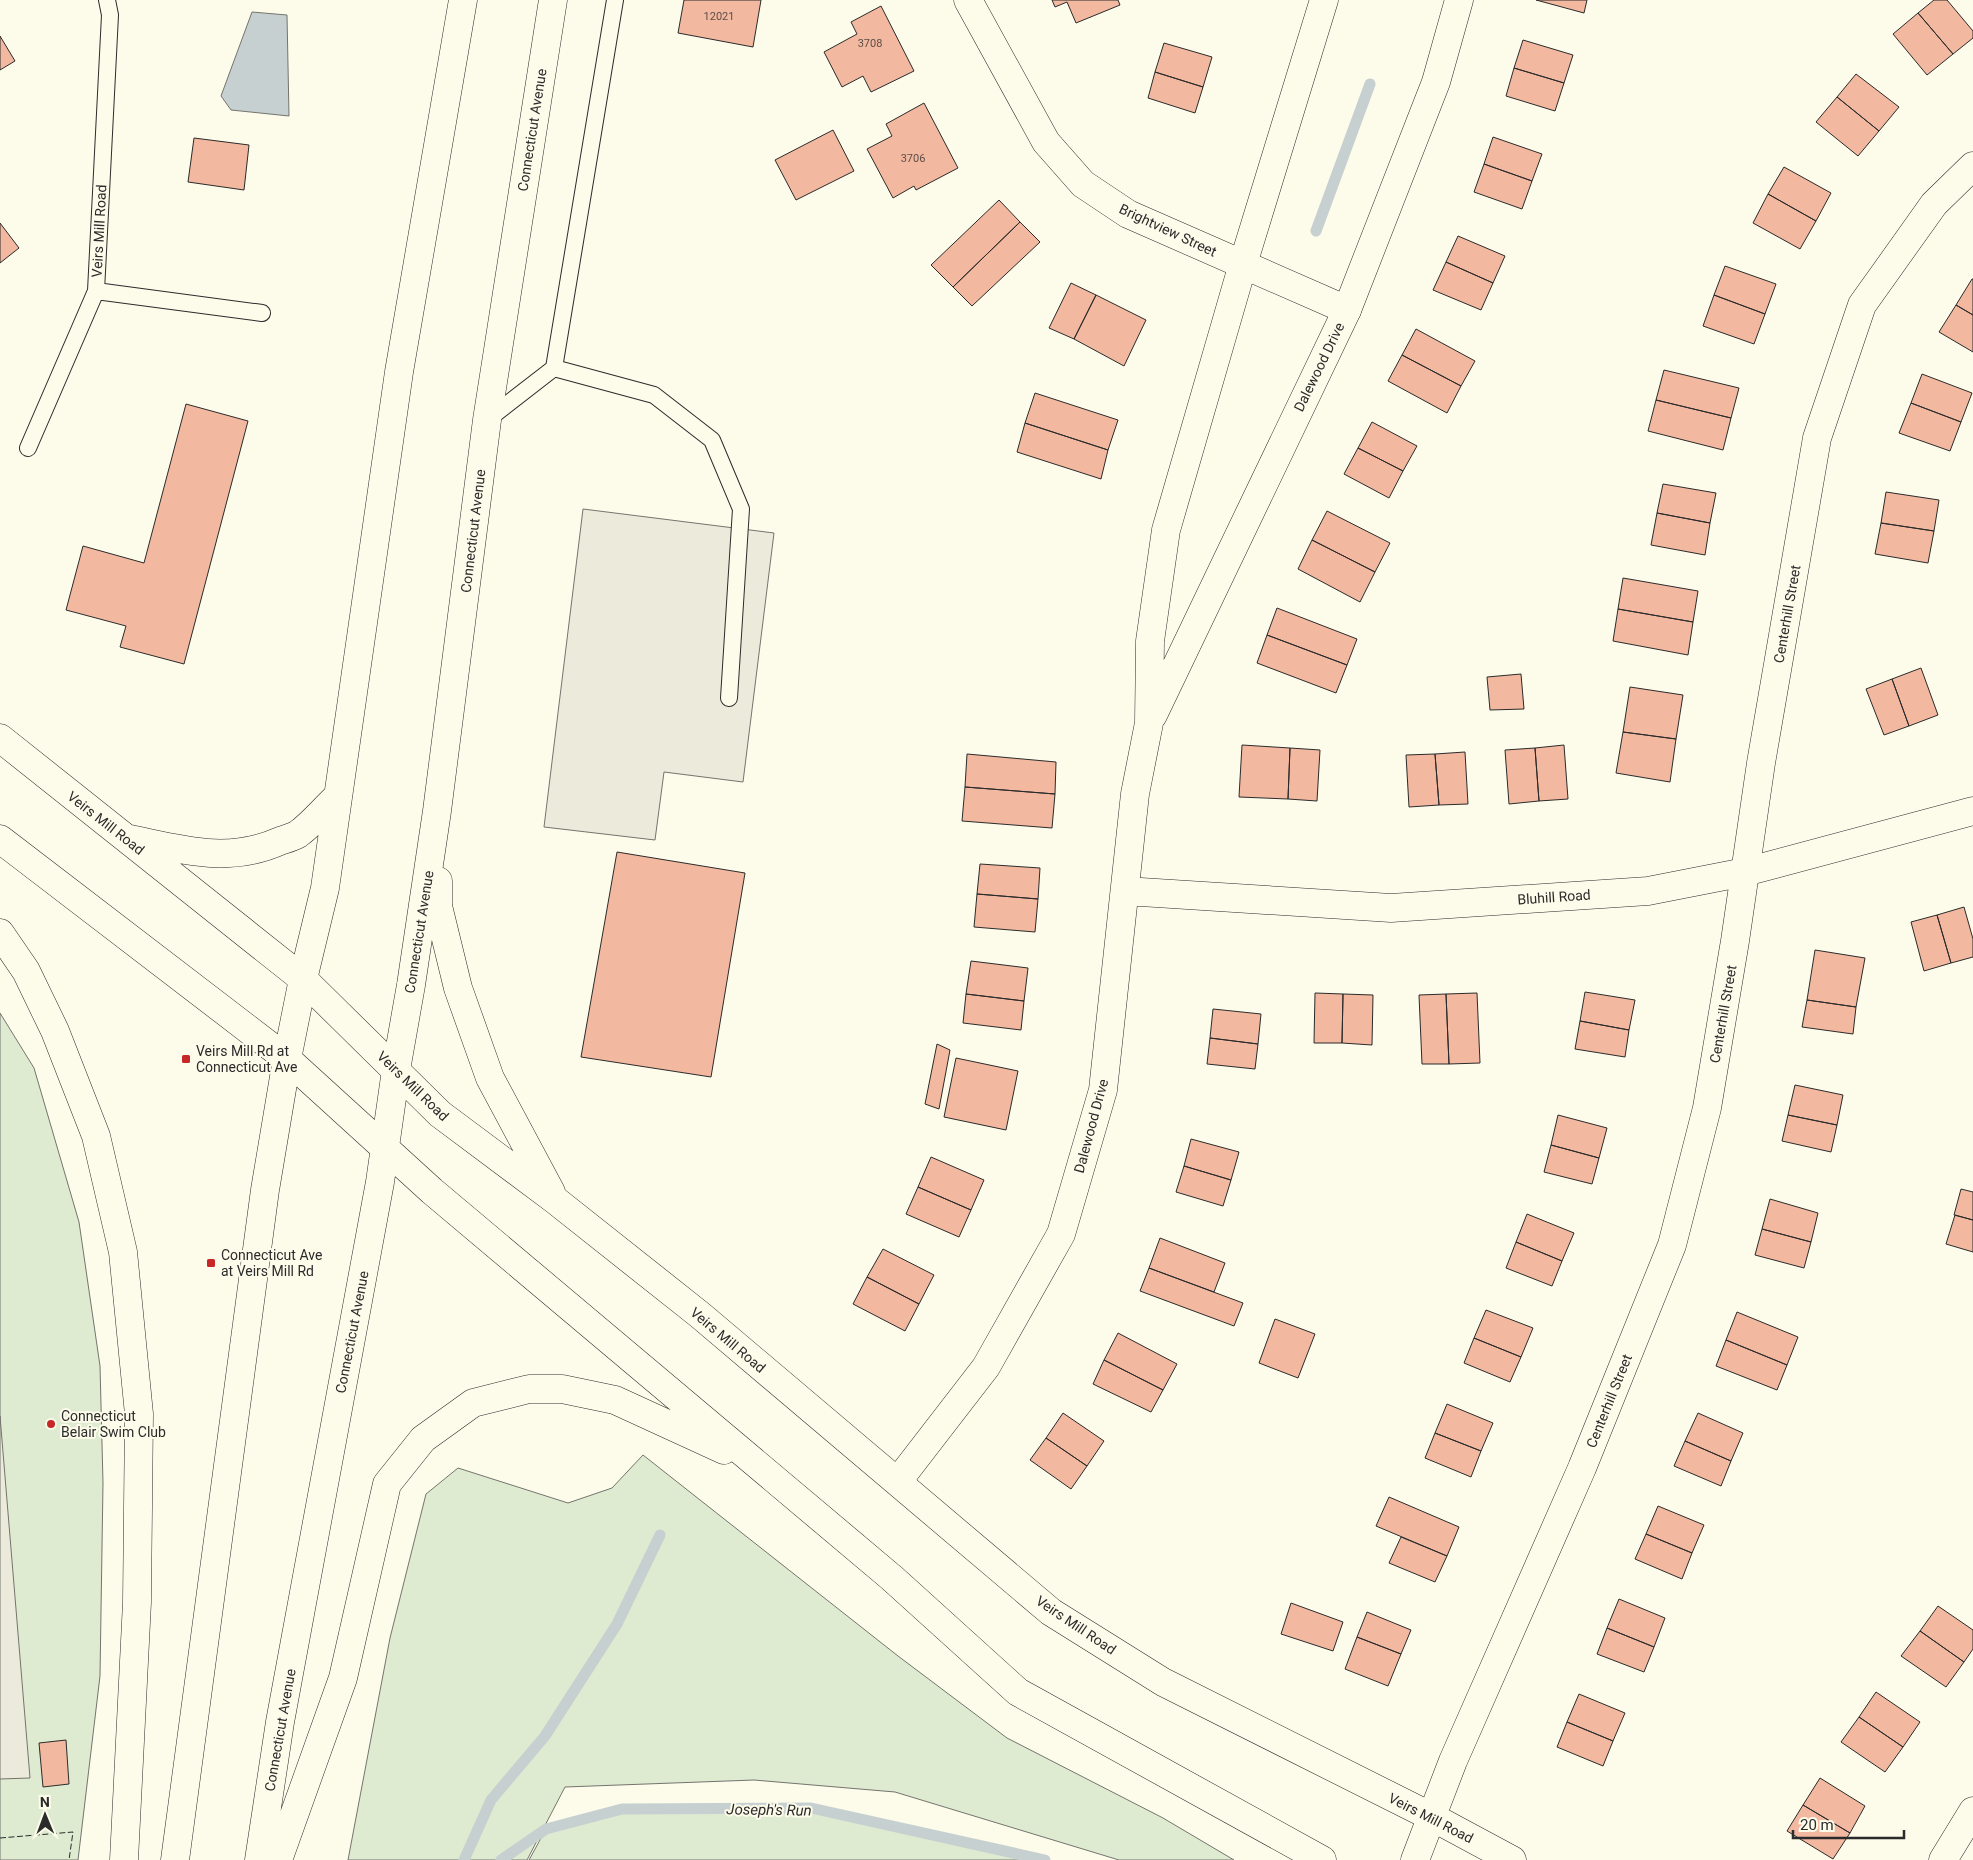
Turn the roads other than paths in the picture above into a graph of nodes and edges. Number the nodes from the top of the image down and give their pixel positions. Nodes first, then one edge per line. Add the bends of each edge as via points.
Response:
1 (107, 0) edge
2 (464, 0) edge
3 (553, 0) edge
4 (615, 0) edge
5 (968, 0) edge
6 (1324, 0) edge
7 (1459, 0) edge
8 (1973, 166) edge
9 (1242, 264) junction
10 (96, 291) junction
11 (1346, 310) junction
12 (262, 313) dead end
13 (554, 368) junction
14 (487, 420) junction
15 (28, 448) dead end
16 (729, 698) dead end
17 (1149, 723) junction
18 (0, 738) edge
19 (337, 798) junction
20 (437, 811) junction
21 (1973, 811) edge
22 (126, 838) junction
23 (0, 839) edge
24 (1745, 872) junction
25 (1125, 891) junction
26 (0, 933) edge
27 (303, 979) junction
28 (287, 1059) junction
29 (396, 1070) junction
30 (385, 1149) junction
31 (555, 1200) junction
32 (757, 1465) junction
33 (898, 1481) junction
34 (1973, 1811) edge
35 (1432, 1817) junction
36 (124, 1860) edge
37 (175, 1860) edge
38 (259, 1860) edge
39 (278, 1860) edge
40 (1322, 1860) edge
41 (1416, 1860) edge
42 (1512, 1860) edge
43 (1943, 1860) edge

1 - 10 lane, Veirs Mill Road via 110,15
2 - 19 main road via 399,372
3 - 14 main road, Connecticut Avenue
4 - 13 lane
5 - 9 main road, Brightview Street via 1046,142 1084,184 1128,214
6 - 9 main road, Dalewood Drive
7 - 11 main road, Dalewood Drive via 1436,82
8 - 24 main road, Centerhill Street via 1934,204 1862,304 1816,438
9 - 11 main road, Brightview Street
9 - 17 main road, Dalewood Drive via 1166,530 1150,641
10 - 12 lane
10 - 15 lane, Veirs Mill Road
11 - 17 main road, Dalewood Drive
13 - 14 lane
13 - 16 lane via 654,395 712,440 742,509
14 - 20 main road, Connecticut Avenue
17 - 25 main road, Dalewood Drive via 1135,794
18 - 22 main road, Veirs Mill Road
19 - 22 main road via 297,834 263,849 244,853 194,852
19 - 27 main road via 325,888
20 - 29 main road, Connecticut Avenue
20 - 31 main road via 438,906 458,988 490,1078
21 - 24 main road, Bluhill Road
22 - 27 main road, Veirs Mill Road
23 - 28 main road
24 - 25 main road, Bluhill Road via 1648,892 1391,908
24 - 35 main road, Centerhill Street via 1707,1108 1672,1245 1582,1468 1453,1761
25 - 33 main road, Dalewood Drive via 1103,1090 1061,1234 986,1368
26 - 36 main road via 26,970 55,1031 96,1136 123,1252 139,1414 138,1602
27 - 28 main road
27 - 29 main road, Veirs Mill Road
28 - 30 main road
28 - 37 main road via 264,1200
29 - 30 main road, Connecticut Avenue
29 - 31 main road, Veirs Mill Road via 440,1114
30 - 32 main road
30 - 38 main road, Connecticut Avenue via 280,1722
31 - 33 main road, Veirs Mill Road via 700,1315
32 - 39 main road via 615,1400 562,1389 529,1389 474,1403 424,1438 387,1484 343,1678
32 - 40 main road via 892,1578 1018,1692
33 - 35 main road, Veirs Mill Road via 1050,1612 1163,1682
34 - 43 main road
35 - 41 main road, Centerhill Street
35 - 42 main road, Veirs Mill Road

